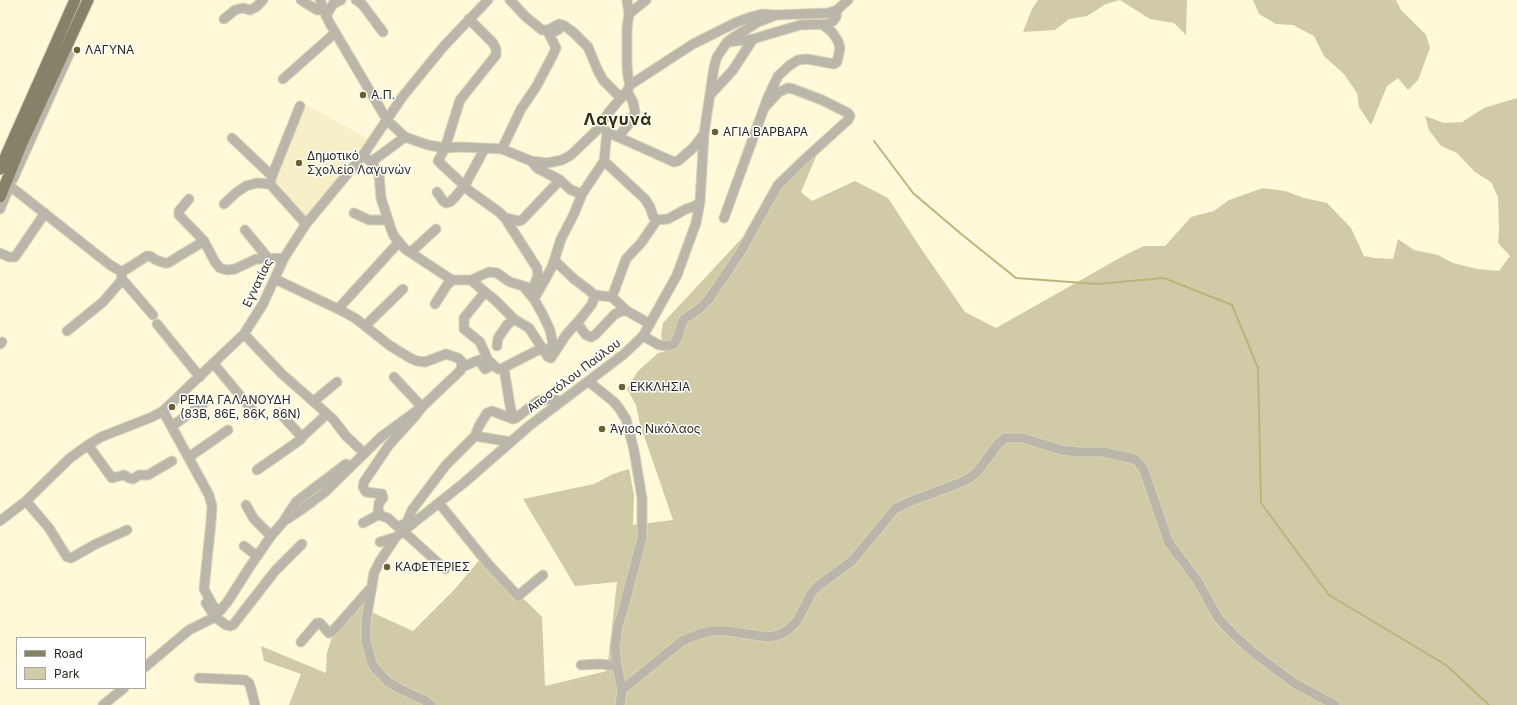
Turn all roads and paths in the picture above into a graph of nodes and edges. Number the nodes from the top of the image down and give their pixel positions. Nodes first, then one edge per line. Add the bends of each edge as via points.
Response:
1 (75, 0) edge
2 (88, 0) edge
3 (93, 0) edge
4 (263, 0) edge
5 (301, 0) edge
6 (320, 0) edge
7 (341, 0) edge
8 (356, 0) edge
9 (488, 0) edge
10 (510, 0) edge
11 (627, 0) edge
12 (646, 0) edge
13 (840, 4) edge
14 (324, 13) junction
15 (629, 14) junction
16 (776, 15) junction
17 (224, 18) dead end
18 (469, 19) junction
19 (822, 24) junction
20 (383, 32) dead end
21 (549, 32) junction
22 (335, 33) junction
23 (753, 38) junction
24 (727, 42) junction
25 (283, 79) dead end
26 (626, 91) junction
27 (710, 95) junction
28 (300, 106) dead end
29 (764, 108) junction
30 (387, 120) junction
31 (604, 129) junction
32 (704, 134) junction
33 (405, 137) junction
34 (618, 137) junction
35 (232, 138) dead end
36 (445, 148) junction
37 (485, 148) junction
38 (502, 149) junction
39 (362, 154) junction
40 (531, 161) junction
41 (604, 161) junction
42 (371, 162) junction
43 (0, 169) edge
44 (271, 180) junction
45 (560, 180) junction
46 (465, 185) junction
47 (10, 186) junction
48 (437, 192) dead end
49 (582, 194) junction
50 (0, 197) edge
51 (189, 199) dead end
52 (700, 202) junction
53 (224, 204) dead end
54 (0, 209) edge
55 (46, 213) junction
56 (354, 213) dead end
57 (505, 218) junction
58 (724, 218) dead end
59 (388, 220) junction
60 (657, 220) junction
61 (306, 224) junction
62 (436, 229) dead end
63 (246, 230) dead end
64 (204, 241) junction
65 (398, 243) junction
66 (411, 252) junction
67 (0, 253) edge
68 (268, 258) junction
69 (284, 258) junction
70 (554, 260) junction
71 (537, 268) junction
72 (122, 275) junction
73 (546, 276) junction
74 (275, 278) junction
75 (452, 280) junction
76 (471, 280) junction
77 (522, 285) junction
78 (403, 289) dead end
79 (485, 292) junction
80 (594, 295) junction
81 (612, 297) junction
82 (534, 299) junction
83 (435, 304) dead end
84 (338, 309) junction
85 (627, 311) junction
86 (154, 315) dead end
87 (514, 319) junction
88 (577, 323) junction
89 (157, 324) dead end
90 (650, 324) junction
91 (365, 326) junction
92 (68, 331) dead end
93 (244, 334) junction
94 (643, 336) junction
95 (497, 346) dead end
96 (542, 349) junction
97 (483, 351) junction
98 (479, 360) junction
99 (214, 364) junction
100 (493, 365) junction
101 (462, 367) junction
102 (504, 369) junction
103 (200, 377) junction
104 (394, 377) dead end
105 (588, 381) junction
106 (337, 382) dead end
107 (314, 401) junction
108 (560, 401) junction
109 (204, 403) dead end
110 (422, 407) junction
111 (163, 411) junction
112 (280, 413) dead end
113 (326, 414) junction
114 (256, 415) dead end
115 (516, 418) junction
116 (172, 426) junction
117 (228, 430) dead end
118 (303, 436) junction
119 (475, 436) junction
120 (511, 442) junction
121 (88, 445) junction
122 (372, 446) junction
123 (362, 450) junction
124 (189, 457) junction
125 (172, 461) dead end
126 (257, 470) dead end
127 (26, 501) junction
128 (439, 503) junction
129 (246, 505) dead end
130 (382, 516) junction
131 (0, 521) edge
132 (284, 521) junction
133 (363, 523) dead end
134 (404, 529) junction
135 (127, 530) dead end
136 (271, 536) junction
137 (380, 542) dead end
138 (302, 544) dead end
139 (244, 546) dead end
140 (257, 556) junction
141 (445, 569) dead end
142 (543, 575) dead end
143 (371, 588) junction
144 (217, 614) junction
145 (301, 642) dead end
146 (581, 665) dead end
147 (146, 666) edge
148 (617, 666) junction
149 (199, 678) dead end
150 (123, 689) edge
151 (123, 689) edge
152 (622, 690) junction
153 (103, 705) edge
154 (112, 705) edge
155 (255, 705) edge
156 (431, 705) edge
157 (620, 705) edge
158 (1335, 705) edge

1 - 43 main road
2 - 50 main road
3 - 47 street
4 - 17 street via 250,10 235,10
5 - 14 street
6 - 14 street
7 - 14 street
8 - 20 street via 362,4
9 - 18 street, Εγνατίας
10 - 21 street via 538,28
11 - 15 street
12 - 15 street
13 - 16 street via 828,13
13 - 19 street via 833,22
14 - 22 street
15 - 26 street
16 - 24 street, Αποστόλου Παύλου via 758,22
16 - 26 street via 762,14 751,17 693,44
18 - 30 street, Εγνατίας via 407,91
18 - 36 street via 493,43 496,55 460,100
19 - 23 street via 800,25
19 - 29 street via 838,41 840,48 837,62 834,64 807,59 798,60 790,65 778,76
21 - 26 street via 559,24 567,27 588,48 603,80
21 - 38 street via 555,51 521,109
22 - 25 street
22 - 30 street
23 - 24 street
23 - 27 street via 733,70
24 - 27 street, Αποστόλου Παύλου via 717,57
26 - 31 street via 609,112
26 - 34 street via 633,102 635,112 633,119
27 - 32 street, Αποστόλου Παύλου
28 - 44 street
29 - 58 street
29 - 94 street via 779,92 788,88 817,97 850,116 778,186 740,253 709,299 684,319 674,344 659,345
30 - 33 street
30 - 39 street, Εγνατίας
31 - 34 street
31 - 40 street via 562,160 547,163
31 - 41 street
32 - 34 street via 693,148 674,162
32 - 52 street, Αποστόλου Παύλου
33 - 36 street
33 - 42 street
35 - 44 street
36 - 37 street
36 - 46 street via 438,161
37 - 38 street
37 - 46 street
38 - 40 street
39 - 42 street
39 - 61 street, Εγνατίας
40 - 45 street via 537,168
41 - 49 street
41 - 60 street via 645,199
42 - 59 street via 379,174 381,198
44 - 53 street via 246,186
44 - 61 street
45 - 49 street via 571,190
45 - 57 street via 522,220
46 - 48 street via 450,202 446,203
46 - 57 street
47 - 54 street
47 - 55 street
49 - 70 street
51 - 64 street via 179,211 179,215
52 - 60 street via 668,218
52 - 90 street, Αποστόλου Παύλου via 696,223 677,275
55 - 67 street via 14,257
55 - 72 street
56 - 59 street via 370,220
57 - 71 street
59 - 65 street
60 - 81 street via 626,259
61 - 69 street, Εγνατίας
62 - 66 street
63 - 68 street
64 - 68 street via 220,268 235,270 256,259
64 - 72 street via 168,263 147,256
65 - 66 street
65 - 84 street
66 - 75 street
68 - 69 street
69 - 74 street, Εγνατίας
70 - 73 street
70 - 80 street
71 - 73 street
71 - 77 street via 538,275 534,286 530,288
72 - 86 street
72 - 92 street via 103,302
73 - 82 street
74 - 84 street
74 - 93 street, Εγνατίας via 263,304
75 - 76 street
75 - 83 street
76 - 77 street via 489,272
76 - 79 street
77 - 82 street
78 - 91 street
79 - 87 street
79 - 97 street via 464,318 464,329 480,342
80 - 81 street
80 - 88 street via 592,304
81 - 85 street
82 - 96 street via 552,338 552,348
84 - 91 street
85 - 88 street via 615,314 591,337 586,335
85 - 90 street
87 - 95 street via 498,338
87 - 96 street via 529,328
88 - 96 street via 551,358
89 - 103 street
90 - 94 street, Αποστόλου Παύλου
91 - 101 street via 389,345 417,361 425,362 446,354 458,358 462,362
93 - 99 street, Εγνατίας
93 - 107 street via 281,373
94 - 105 street, Αποστόλου Παύλου
96 - 102 street
97 - 98 street via 476,356
97 - 100 street
98 - 100 street via 485,369
98 - 101 street
99 - 103 street, Εγνατίας
99 - 114 street
100 - 102 street via 498,369
101 - 110 street
102 - 115 street via 511,411
103 - 111 street, Εγνατίας
104 - 110 street
105 - 108 street, Αποστόλου Παύλου
105 - 148 street via 614,402 626,419 642,498 642,538 618,626 615,647
106 - 107 street
107 - 113 street
108 - 115 street via 538,401
108 - 120 street, Αποστόλου Παύλου
109 - 116 street
110 - 122 street
110 - 130 street via 389,445 364,482 366,492 382,494 378,512
111 - 116 street
111 - 121 street, Εγνατίας
112 - 118 street
113 - 118 street
113 - 123 street
115 - 119 street via 492,411 487,413
116 - 124 street
117 - 124 street
118 - 126 street
119 - 120 street
119 - 134 street via 436,477 412,510
120 - 128 street, Αποστόλου Παύλου
121 - 125 street via 112,478 124,474 130,478 148,475
121 - 127 street, Εγνατίας via 70,458
122 - 123 street
122 - 132 street via 325,492
123 - 132 street via 296,502
124 - 144 street via 212,506 204,589
127 - 131 street, Εγνατίας
127 - 135 street via 49,528 67,557 71,558
128 - 134 street, Αποστόλου Παύλου
128 - 142 street via 489,565 518,596
129 - 136 street via 254,519
130 - 133 street
130 - 134 street
132 - 136 street
134 - 137 street
134 - 141 street
134 - 143 street, Αποστόλου Παύλου via 380,561
136 - 140 street
138 - 144 street via 275,571 233,625 226,625
139 - 140 street
140 - 144 street
143 - 145 street via 332,632 329,633 317,623
143 - 156 street, Αποστόλου Παύλου via 366,635 374,667 388,682
144 - 147 street via 189,630
146 - 148 street
148 - 152 street
149 - 155 street via 244,680 252,689
150 - 153 street
151 - 154 street
152 - 157 street
152 - 158 street via 682,641 699,634 728,631 767,637 788,630 797,621 815,589 852,561 895,510 970,478 1005,438 1023,438 1061,450 1103,452 1135,459 1144,468 1169,543 1197,580 1218,618 1294,683

